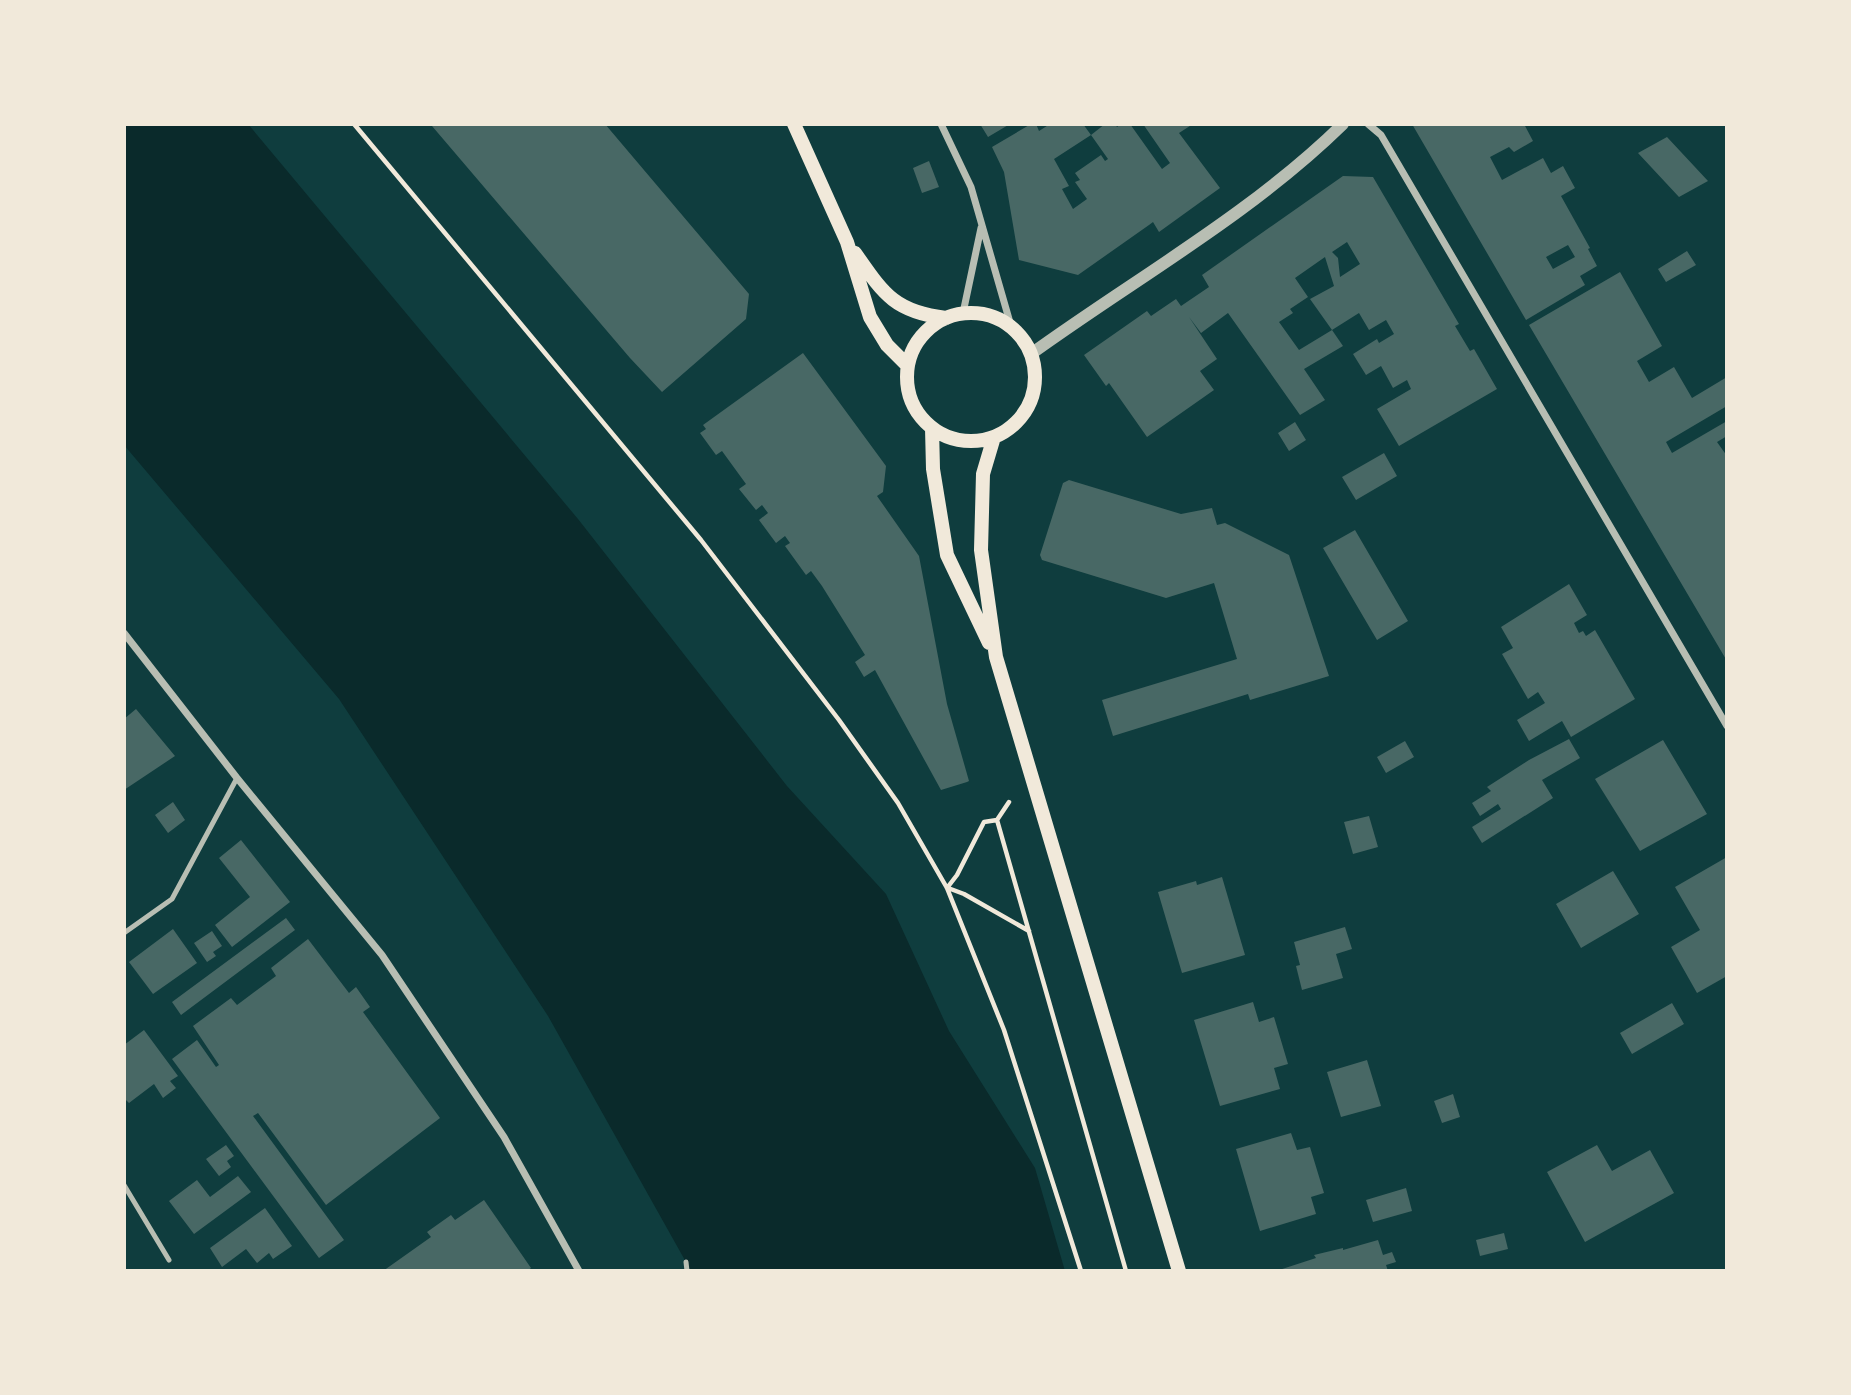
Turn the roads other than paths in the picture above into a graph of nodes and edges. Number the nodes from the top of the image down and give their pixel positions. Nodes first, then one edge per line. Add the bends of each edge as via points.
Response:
1 (794, 124) edge
2 (941, 124) edge
3 (1343, 124) edge
4 (1368, 124) edge
5 (981, 227) junction
6 (847, 242) junction
7 (963, 313) junction
8 (946, 318) junction
9 (1011, 326) junction
10 (1031, 354) junction
11 (908, 366) junction
12 (932, 428) junction
13 (994, 437) junction
14 (124, 633) edge
15 (996, 657) junction
16 (1727, 726) edge
17 (237, 778) junction
18 (124, 933) edge
19 (124, 1185) edge
20 (169, 1260) dead end
21 (686, 1262) dead end
22 (579, 1271) edge
23 (687, 1271) edge
24 (1179, 1271) edge

1 - 6 main road
2 - 5 street via 971,187
3 - 10 street via 1306,161 1250,205
4 - 16 street via 1388,146
5 - 7 street
5 - 9 street
6 - 8 main road via 883,293 922,315
6 - 11 main road via 870,317 887,345
7 - 8 main road
7 - 9 main road via 988,316
8 - 11 main road via 920,337
9 - 10 main road
10 - 13 main road via 1033,394 1025,412
11 - 12 main road via 911,401
12 - 13 main road via 951,438 973,441
12 - 15 main road via 933,469 947,555
13 - 15 main road via 983,474 981,550
14 - 17 street
15 - 24 main road
17 - 18 lane via 172,899
17 - 22 street via 382,956 503,1138
19 - 20 lane
21 - 23 lane

